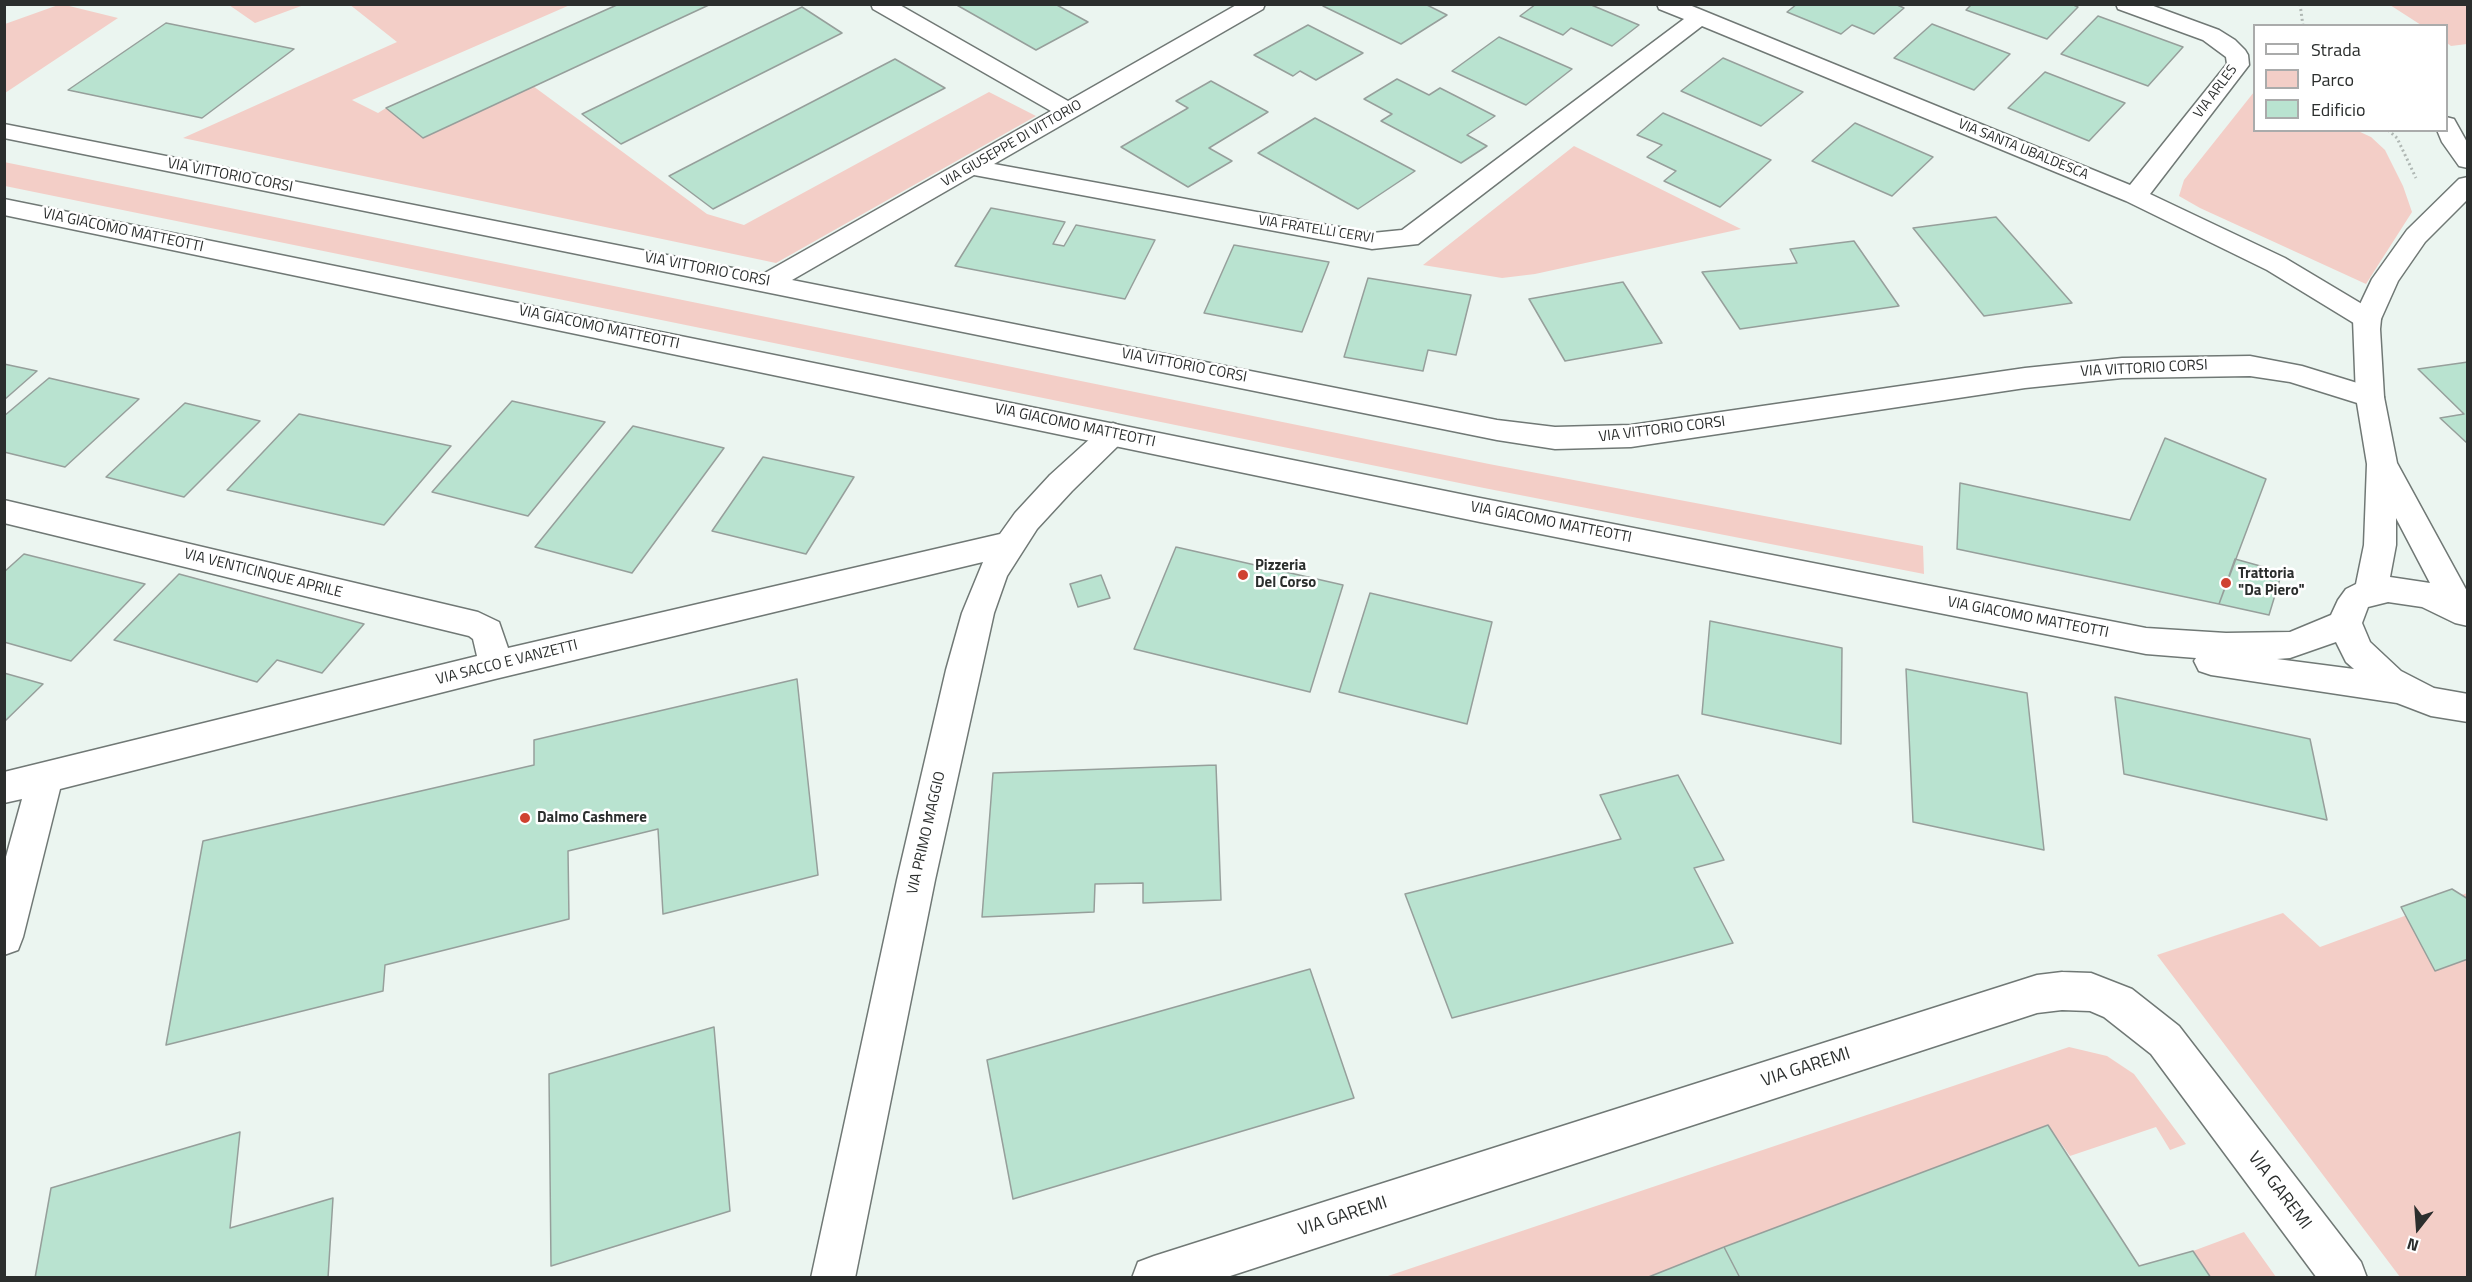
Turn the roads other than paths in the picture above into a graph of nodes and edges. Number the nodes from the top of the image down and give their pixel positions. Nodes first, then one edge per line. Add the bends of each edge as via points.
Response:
1 (881, 4) edge
2 (1256, 4) edge
3 (1667, 4) edge
4 (2126, 4) edge
5 (1699, 18) junction
6 (1070, 111) junction
7 (2451, 119) edge
8 (4, 131) edge
9 (2468, 161) edge
10 (971, 167) junction
11 (2468, 184) edge
12 (2135, 196) junction
13 (4, 207) edge
14 (769, 282) junction
15 (2367, 319) junction
16 (2370, 397) junction
17 (1113, 434) junction
18 (2382, 463) junction
19 (4, 511) edge
20 (1011, 543) junction
21 (2371, 591) junction
22 (2464, 613) edge
23 (2346, 623) junction
24 (2146, 641) junction
25 (495, 665) junction
26 (2404, 690) junction
27 (2468, 708) edge
28 (45, 780) junction
29 (4, 789) edge
30 (4, 937) edge
31 (833, 1278) edge
32 (1154, 1278) edge
33 (2345, 1278) edge

1 - 6 street
2 - 6 street, VIA GIUSEPPE DI VITTORIO
3 - 5 street, VIA SANTA UBALDESCA
4 - 12 street, VIA ARLES via 2211,35 2237,55 2238,65
5 - 10 street, VIA FRATELLI CERVI via 1409,238 1372,241
5 - 12 street, VIA SANTA UBALDESCA
6 - 10 street, VIA GIUSEPPE DI VITTORIO
7 - 9 street via 2454,142
8 - 14 street, VIA VITTORIO CORSI
10 - 14 street, VIA GIUSEPPE DI VITTORIO
11 - 15 street via 2416,236 2385,279
12 - 15 street, VIA SANTA UBALDESCA via 2276,264
13 - 17 street, VIA GIACOMO MATTEOTTI
14 - 16 street, VIA VITTORIO CORSI via 1497,430 1555,438 1631,436 2025,378 2122,368 2250,366 2292,373
15 - 16 street
16 - 18 street
17 - 20 street, VIA PRIMO MAGGIO via 1061,483
17 - 24 street, VIA GIACOMO MATTEOTTI
18 - 21 street via 2380,545
18 - 22 street
19 - 25 street, VIA VENTICINQUE APRILE via 478,626 487,632
20 - 25 street, VIA SACCO E VANZETTI
20 - 31 street, VIA PRIMO MAGGIO via 991,576 963,669
21 - 22 street via 2407,590
21 - 23 street via 2353,603
23 - 24 street via 2290,645
23 - 26 street via 2358,652
24 - 26 street via 2214,662
25 - 28 street, VIA SACCO E VANZETTI
26 - 27 street via 2431,702
28 - 29 street, VIA SACCO E VANZETTI
28 - 30 street
32 - 33 street, VIA GAREMI via 2037,994 2062,990 2091,992 2118,1003 2165,1040

